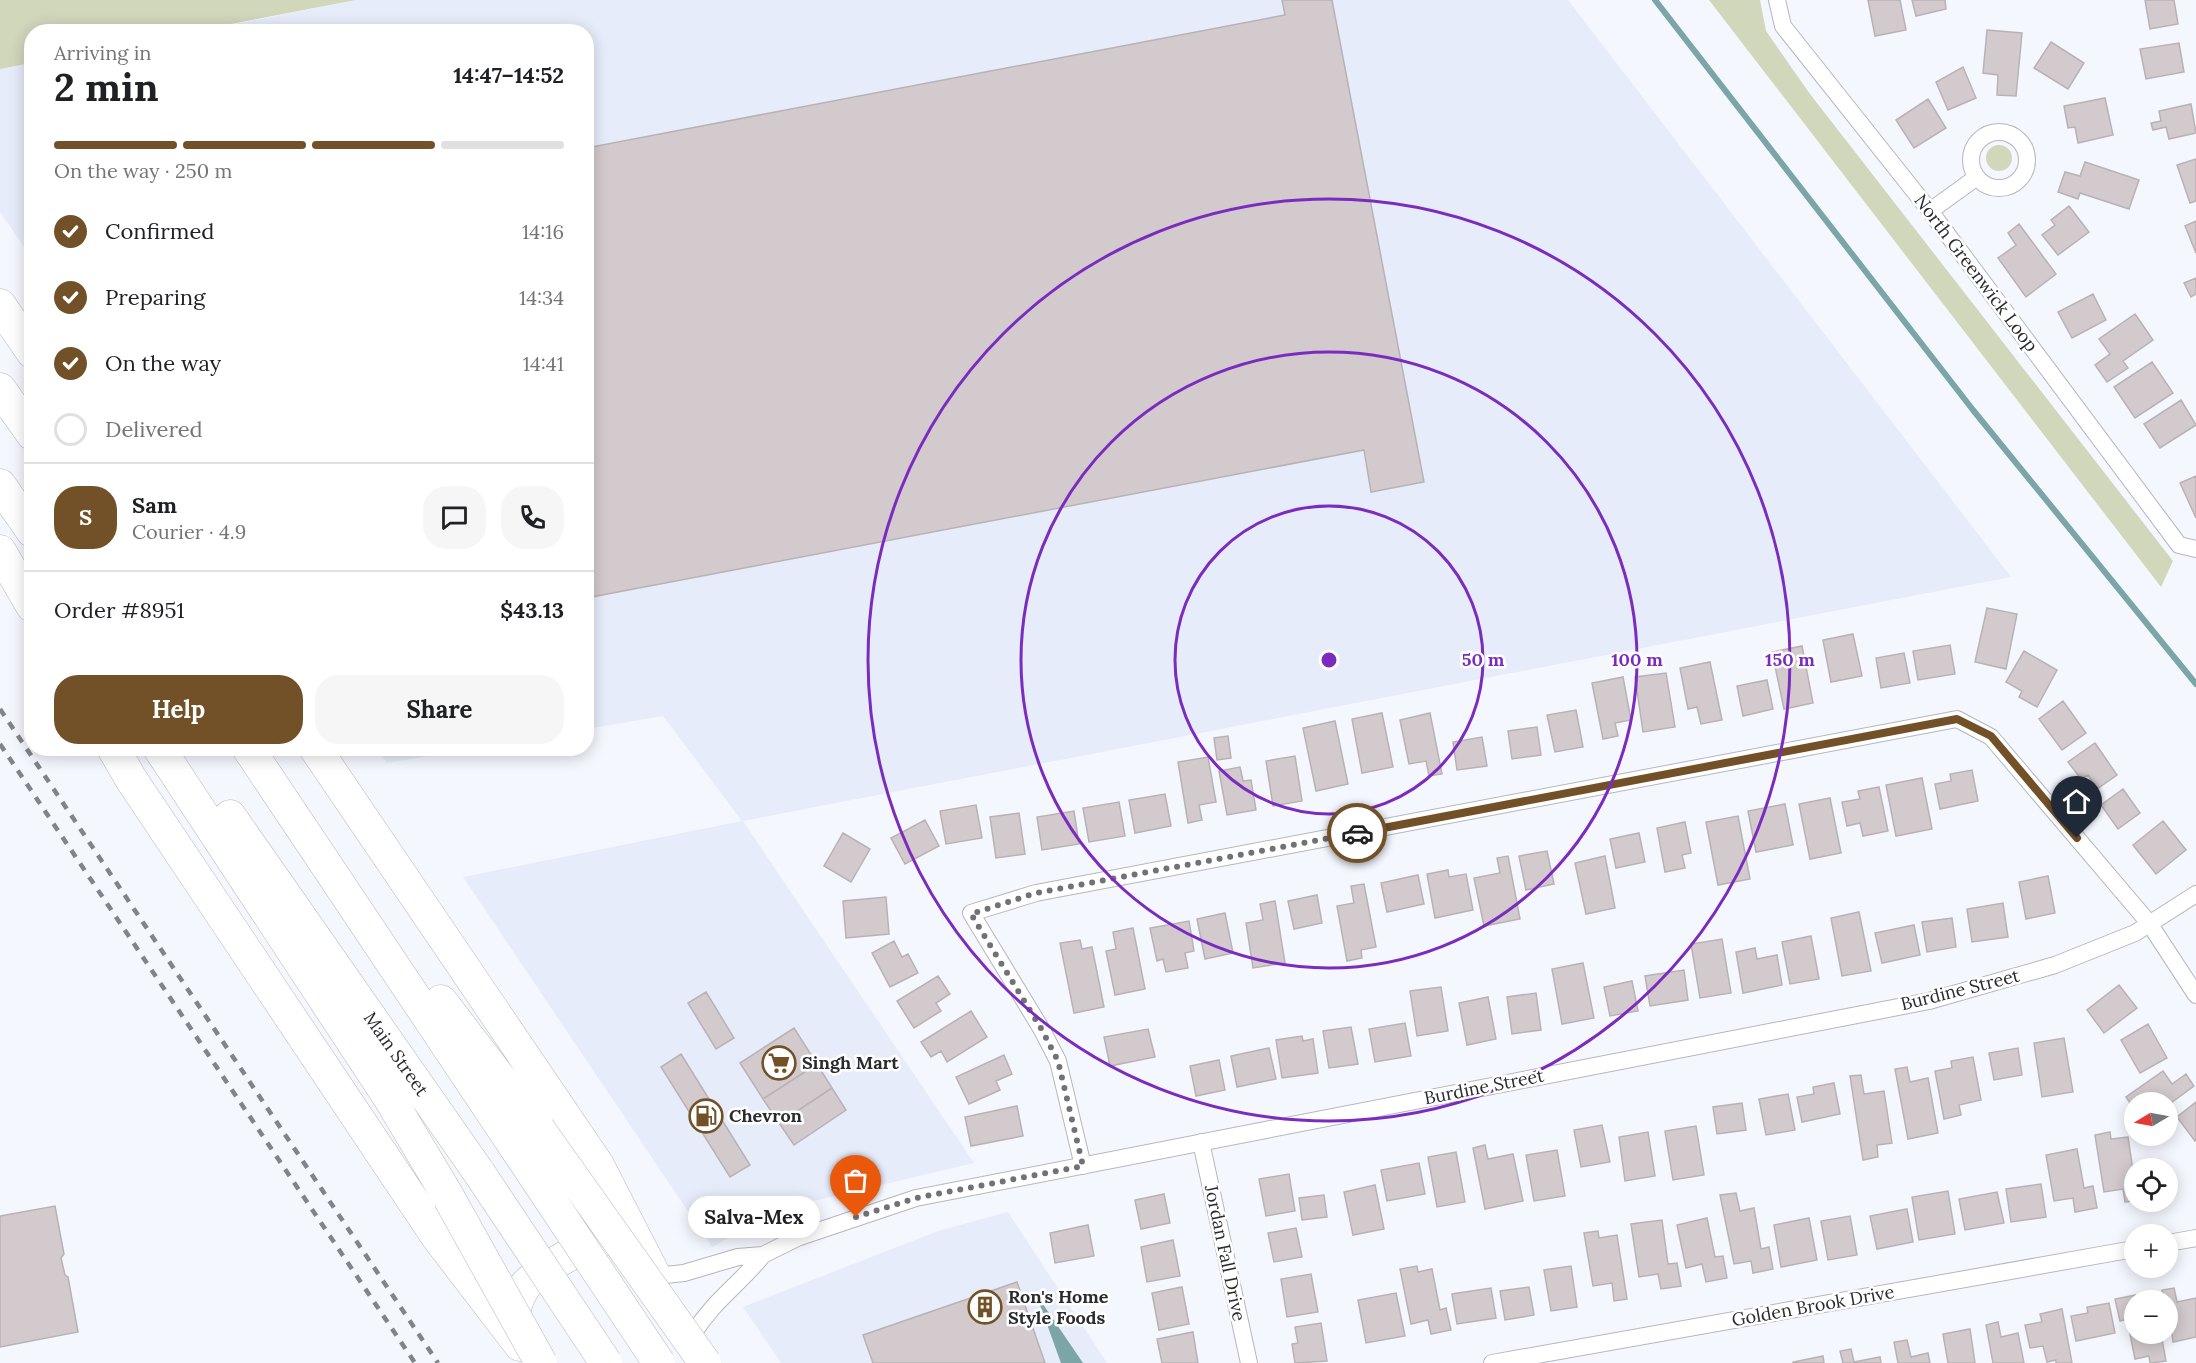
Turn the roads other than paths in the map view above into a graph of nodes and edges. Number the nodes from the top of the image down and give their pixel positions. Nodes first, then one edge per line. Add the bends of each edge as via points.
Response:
1 (1777, 0) edge
2 (1977, 177) dead end
3 (1930, 211) junction
4 (0, 305) edge
5 (24, 340) edge
6 (0, 388) edge
7 (24, 422) edge
8 (0, 485) edge
9 (24, 524) edge
10 (2196, 549) edge
11 (0, 551) edge
12 (24, 592) edge
13 (118, 756) edge
14 (164, 756) edge
15 (189, 756) edge
16 (254, 756) edge
17 (320, 756) edge
18 (2196, 894) edge
19 (2149, 924) junction
20 (2196, 995) edge
21 (527, 1138) junction
22 (1201, 1142) junction
23 (1083, 1166) junction
24 (2196, 1238) edge
25 (2178, 1241) edge
26 (2124, 1251) edge
27 (763, 1255) junction
28 (653, 1271) junction
29 (693, 1334) junction
30 (533, 1358) edge
31 (606, 1363) edge
32 (659, 1363) edge
33 (705, 1363) edge
34 (712, 1363) edge
35 (1249, 1363) edge
36 (1492, 1363) edge

1 - 3 street, North Greenwick Loop via 1783,26
2 - 3 street
3 - 10 street, North Greenwick Loop via 2179,545
4 - 5 highway
6 - 7 highway
8 - 9 highway
11 - 12 highway
13 - 30 highway via 438,1238
14 - 30 highway, bridge via 390,1099 449,1198
15 - 31 highway, Main Street, bridge via 480,1174
16 - 21 highway
17 - 28 highway via 598,1166
18 - 19 street, Burdine Street
19 - 20 street
19 - 22 street, Burdine Street via 2055,965 1929,1001
19 - 23 street via 1991,736 1957,719 1036,893 971,914 1058,1061
21 - 32 highway, bridge
21 - 33 highway, bridge
22 - 23 street, Burdine Street
22 - 35 street, Jordan Fall Drive
23 - 27 street, Burdine Street via 916,1198 797,1238
24 - 25 street
26 - 36 street, Golden Brook Drive
27 - 28 street, Burdine Street via 738,1257 684,1273
27 - 29 street, Burdine Street via 707,1311
28 - 29 highway
28 - 30 highway via 629,1245 608,1239 588,1243 526,1285 514,1307 514,1326
29 - 34 highway

